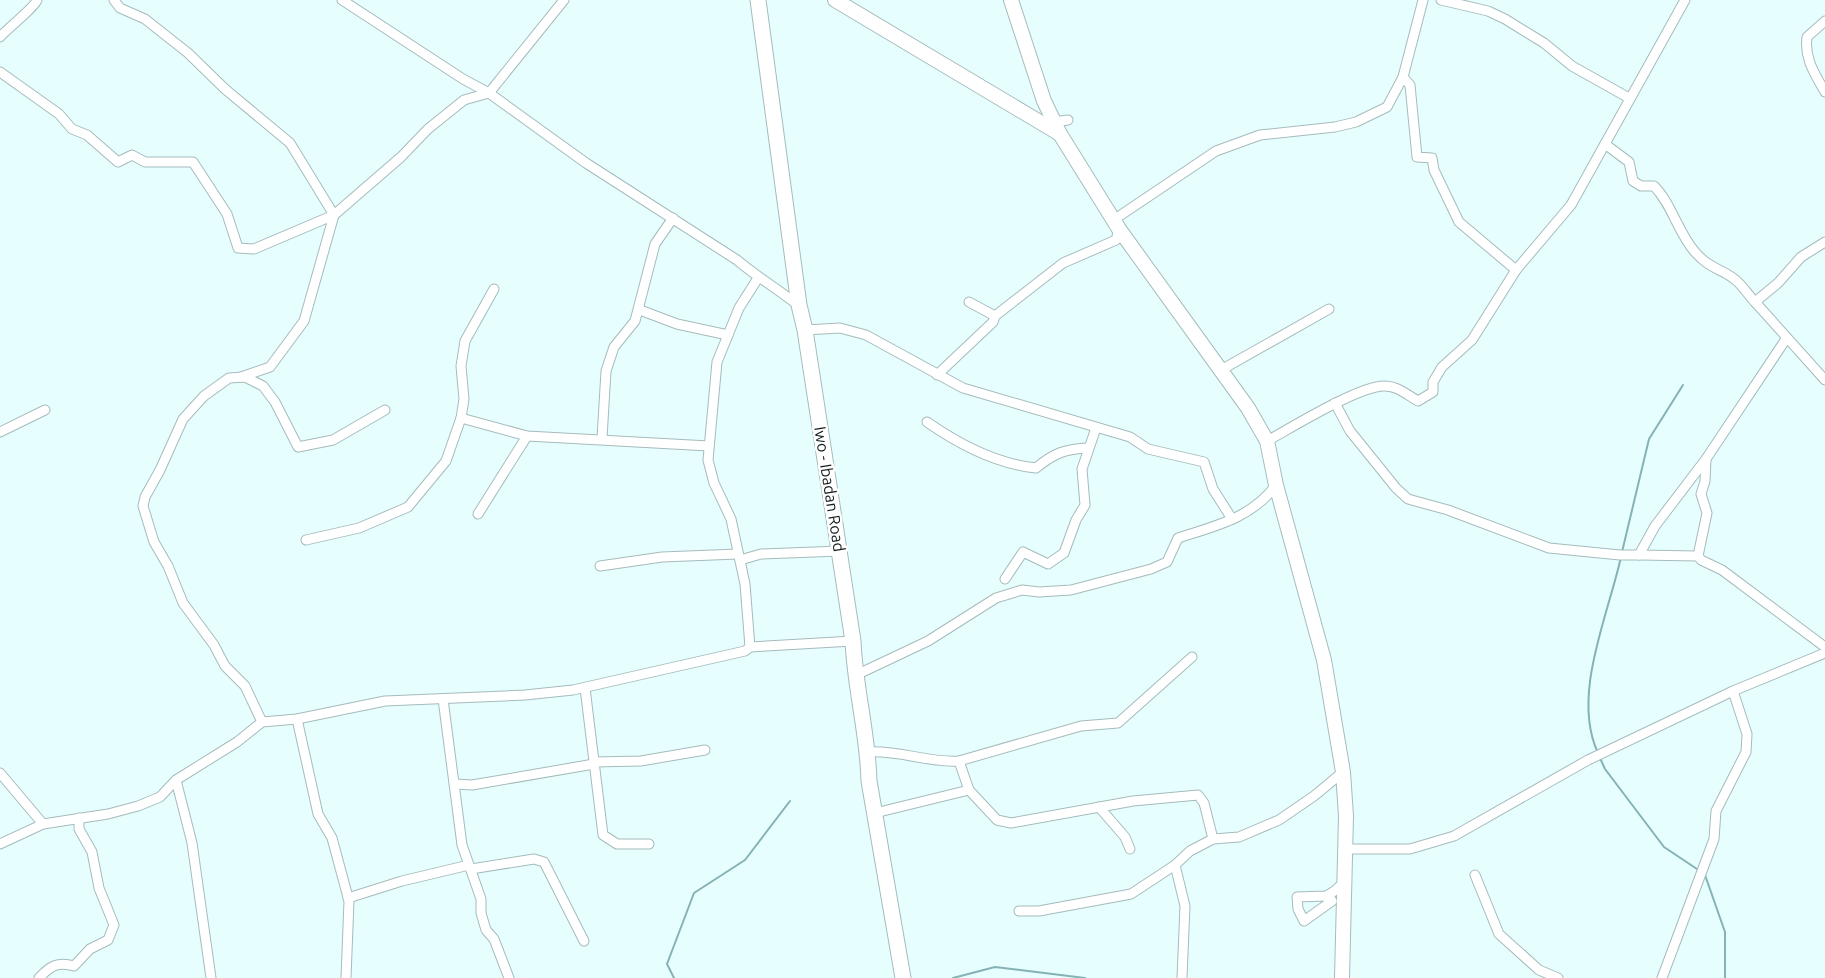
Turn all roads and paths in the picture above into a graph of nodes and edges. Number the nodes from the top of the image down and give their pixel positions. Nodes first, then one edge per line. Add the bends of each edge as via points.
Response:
1 (37, 0) edge
2 (114, 0) edge
3 (342, 0) edge
4 (564, 0) edge
5 (758, 0) edge
6 (835, 0) edge
7 (1011, 0) edge
8 (1423, 0) edge
9 (1442, 0) edge
10 (1684, 0) edge
11 (1825, 21) edge
12 (0, 37) edge
13 (0, 72) edge
14 (1403, 77) junction
15 (1825, 92) edge
16 (489, 93) junction
17 (1629, 98) junction
18 (1061, 125) junction
19 (1605, 144) junction
20 (334, 214) junction
21 (673, 218) junction
22 (1117, 224) junction
23 (1825, 242) edge
24 (1516, 270) junction
25 (758, 278) junction
26 (494, 289) dead end
27 (969, 302) dead end
28 (1755, 302) junction
29 (799, 305) junction
30 (640, 309) junction
31 (1329, 309) dead end
32 (995, 316) junction
33 (805, 330) junction
34 (728, 335) junction
35 (1786, 339) junction
36 (1221, 370) junction
37 (937, 375) junction
38 (240, 377) junction
39 (1825, 380) edge
40 (1335, 403) junction
41 (45, 410) dead end
42 (385, 410) dead end
43 (461, 417) junction
44 (927, 422) dead end
45 (1096, 428) junction
46 (0, 432) edge
47 (528, 436) junction
48 (602, 438) junction
49 (1267, 441) junction
50 (709, 446) junction
51 (1088, 448) junction
52 (1706, 459) junction
53 (1276, 485) junction
54 (478, 514) dead end
55 (1232, 519) junction
56 (306, 540) dead end
57 (840, 551) junction
58 (1639, 555) junction
59 (1698, 556) junction
60 (739, 557) junction
61 (600, 566) dead end
62 (1005, 579) dead end
63 (853, 641) junction
64 (750, 647) junction
65 (1825, 647) edge
66 (1825, 653) edge
67 (1192, 657) dead end
68 (854, 676) junction
69 (585, 688) junction
70 (1733, 691) junction
71 (444, 699) junction
72 (297, 719) junction
73 (262, 722) junction
74 (705, 750) dead end
75 (868, 752) junction
76 (959, 761) junction
77 (593, 763) junction
78 (1343, 772) junction
79 (0, 773) edge
80 (176, 780) junction
81 (455, 784) junction
82 (969, 790) junction
83 (1099, 807) junction
84 (875, 813) junction
85 (80, 818) junction
86 (43, 824) junction
87 (1213, 839) junction
88 (0, 844) edge
89 (649, 844) dead end
90 (1130, 849) dead end
91 (1344, 849) junction
92 (1175, 865) junction
93 (470, 867) junction
94 (1474, 875) dead end
95 (1344, 881) junction
96 (1328, 895) dead end
97 (348, 898) junction
98 (1018, 911) dead end
99 (584, 941) dead end
100 (903, 975) edge
101 (39, 978) edge
102 (211, 978) edge
103 (346, 978) edge
104 (508, 978) edge
105 (1182, 978) edge
106 (1342, 978) edge
107 (1558, 978) edge
108 (1662, 978) edge

1 - 12 street
2 - 20 street via 120,8 145,19 188,53 291,143
3 - 16 street
4 - 16 street
5 - 29 main road, Iwo - Ibadan Road
6 - 18 street
7 - 18 street via 1044,101
8 - 14 street
9 - 17 street via 1505,19 1572,66
10 - 17 street
11 - 15 street via 1807,37 1806,48 1807,59
13 - 20 street via 118,162 132,155 145,162 193,162 227,214 238,248 254,249
14 - 22 street via 1387,107 1371,117 1335,127 1260,135 1216,151
14 - 24 street via 1410,85 1417,157 1432,158 1459,222
16 - 20 street via 464,100
16 - 21 street via 586,163
17 - 19 street
18 - 22 street
19 - 24 street via 1571,205
19 - 28 street via 1629,162 1633,181 1641,186 1654,186 1662,194 1695,252 1713,269 1734,278
20 - 38 street via 304,321 270,367
21 - 25 street
21 - 30 street via 655,244
22 - 32 street via 1116,240 1063,263
22 - 36 street
23 - 28 street via 1801,257
24 - 40 street via 1472,340 1442,367 1427,399 1418,401 1399,389 1383,385
25 - 29 street via 773,284
25 - 34 street
26 - 43 street via 465,341
27 - 32 street
28 - 35 street
29 - 33 main road, Iwo - Ibadan Road
30 - 34 street via 677,324
30 - 48 street via 614,347 606,371
31 - 36 street
32 - 37 street
33 - 37 street via 840,328 866,335
33 - 57 main road, Iwo - Ibadan Road
34 - 50 street via 717,362
35 - 39 street
35 - 52 street
36 - 49 street
37 - 45 street via 963,388
38 - 42 street via 263,386 298,447 333,440
38 - 73 street via 229,378 187,413 143,506 154,542 183,603 225,666 245,686
40 - 49 street
40 - 58 street via 1350,431 1408,499 1549,548
41 - 46 street
43 - 47 street
43 - 56 street via 446,461 408,507 360,528
44 - 51 street via 963,445 1011,466 1036,468 1052,454
45 - 51 street
45 - 55 street via 1130,438 1148,449 1204,462 1213,489
47 - 48 street
47 - 54 street
48 - 50 street
49 - 53 street
50 - 60 street via 714,483 731,519
51 - 62 street via 1082,469 1085,506 1064,553 1047,564 1023,552
52 - 58 street via 1655,526
52 - 59 street via 1701,494 1707,513
53 - 55 street via 1267,498
53 - 78 street via 1324,660
55 - 68 street via 1178,538 1167,562 1151,569 1071,590 1022,590 996,598 927,641
57 - 60 street
57 - 63 main road, Iwo - Ibadan Road
58 - 59 street
59 - 65 street
60 - 61 street via 662,557
60 - 64 street
63 - 64 street
63 - 68 main road, Iwo - Ibadan Road
64 - 69 street
66 - 70 street
67 - 76 street via 1118,723 1081,726
68 - 75 main road, Iwo - Ibadan Road
69 - 71 street
69 - 77 street
70 - 91 street via 1588,760 1454,836 1410,849
70 - 108 street via 1747,734 1746,752 1716,811 1714,839
71 - 72 street via 385,701
71 - 81 street
72 - 73 street
72 - 97 street via 318,814 332,838
73 - 80 street
74 - 77 street via 641,761
75 - 76 street via 890,751 939,762
75 - 84 main road, Iwo - Ibadan Road
76 - 82 street
77 - 81 street via 472,785
77 - 89 street via 603,835 617,844
78 - 87 street via 1279,820 1239,837
78 - 91 street
79 - 86 street
80 - 85 street via 160,797 138,806
80 - 102 street via 192,843
81 - 93 street via 462,845
82 - 83 street via 1002,822
82 - 84 street
83 - 87 street via 1198,795 1204,803
83 - 90 street via 1120,830
84 - 100 main road, Iwo - Ibadan Road
85 - 86 street
85 - 101 street via 79,829 92,852 99,888 114,925 112,934 74,966 62,962
86 - 88 street
87 - 92 street via 1190,851
91 - 95 street
92 - 98 street via 1131,894
92 - 105 street via 1185,906
93 - 97 street via 402,881
93 - 99 street via 534,859 544,862
93 - 104 street via 486,930 494,939
94 - 107 street via 1499,934 1539,970
95 - 96 street
95 - 106 street
97 - 103 street

